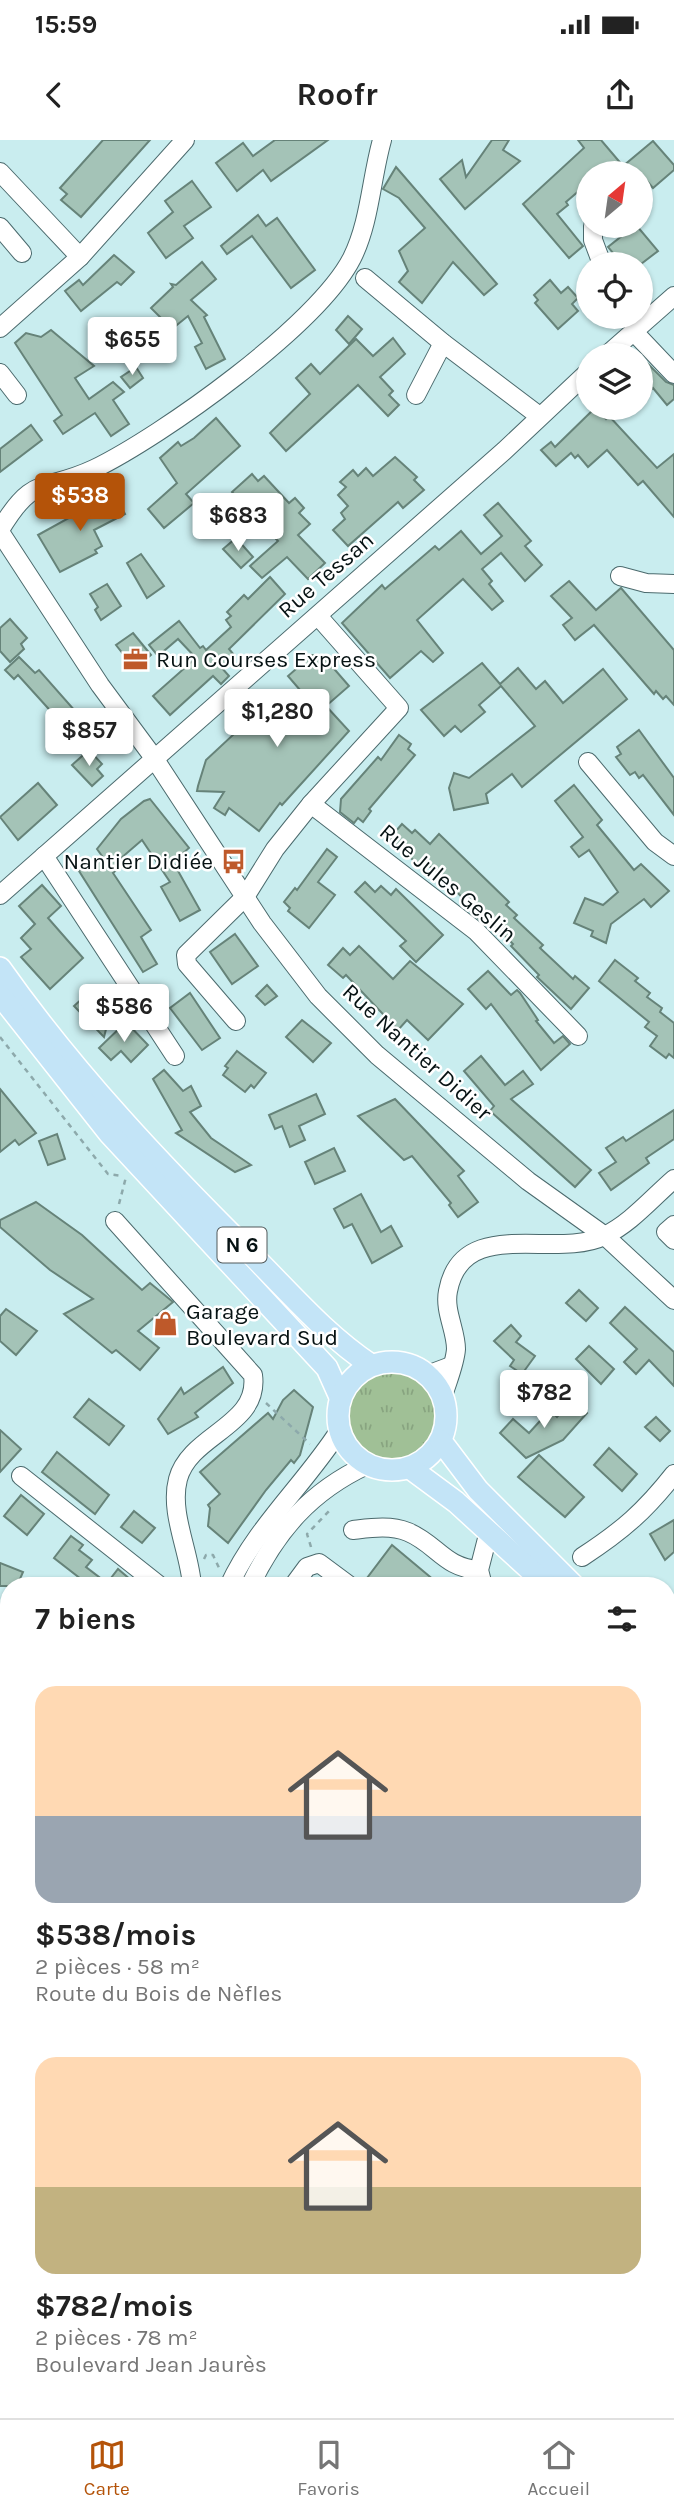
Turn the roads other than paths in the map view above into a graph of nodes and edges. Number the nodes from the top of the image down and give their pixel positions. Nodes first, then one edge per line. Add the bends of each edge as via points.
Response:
1 (185, 140) edge
2 (382, 140) edge
3 (0, 172) edge
4 (0, 227) edge
5 (22, 253) dead end
6 (80, 257) junction
7 (365, 278) dead end
8 (674, 296) edge
9 (653, 307) edge
10 (0, 328) edge
11 (636, 329) edge
12 (634, 332) junction
13 (443, 343) junction
14 (621, 343) edge
15 (0, 373) edge
16 (674, 374) edge
17 (576, 382) edge
18 (18, 395) dead end
19 (416, 395) dead end
20 (538, 415) junction
21 (0, 531) edge
22 (620, 576) dead end
23 (674, 584) edge
24 (318, 616) junction
25 (154, 758) junction
26 (588, 762) dead end
27 (311, 804) junction
28 (44, 856) junction
29 (674, 856) edge
30 (0, 895) edge
31 (245, 897) junction
32 (0, 968) edge
33 (0, 995) edge
34 (236, 1021) dead end
35 (578, 1036) dead end
36 (175, 1056) dead end
37 (115, 1125) junction
38 (674, 1179) edge
39 (115, 1221) road end
40 (674, 1225) edge
41 (605, 1236) junction
42 (674, 1240) edge
43 (674, 1300) edge
44 (371, 1366) junction
45 (451, 1366) junction
46 (427, 1375) junction
47 (443, 1396) junction
48 (340, 1397) junction
49 (339, 1431) junction
50 (441, 1441) junction
51 (367, 1465) junction
52 (410, 1468) junction
53 (674, 1474) edge
54 (21, 1476) dead end
55 (353, 1530) dead end
56 (489, 1531) junction
57 (582, 1557) dead end
58 (149, 1577) edge
59 (190, 1577) edge
60 (228, 1577) edge
61 (256, 1577) edge
62 (301, 1577) edge
63 (339, 1577) edge
64 (479, 1577) edge
65 (481, 1577) edge
66 (538, 1577) edge
67 (565, 1577) edge

1 - 6 street
2 - 21 street via 364,231 340,279 303,320 190,410 93,470 30,490
3 - 6 street
4 - 5 street
6 - 10 street
7 - 13 street
8 - 9 street
11 - 12 street
12 - 14 street
12 - 16 street
13 - 19 street
13 - 20 street
15 - 18 street
17 - 20 street, Rue Tessan
20 - 24 street, Rue Tessan
21 - 25 street, Rue Nantier Didier via 100,685
22 - 23 street
24 - 25 street, Rue Tessan
24 - 27 street via 399,708
25 - 28 street, Rue Tessan
25 - 31 street, Rue Nantier Didier
26 - 29 street via 655,842
27 - 31 street
27 - 35 street, Rue Jules Geslin via 476,931
28 - 30 street, Rue Tessan
28 - 36 street
31 - 34 street via 186,955 187,964
31 - 41 street, Rue Nantier Didier via 318,996 377,1055 528,1181
32 - 37 main road, N 6
33 - 37 main road, N 6
37 - 44 main road, N 6 via 335,1340
37 - 48 main road, N 6 via 128,1166 327,1368
38 - 41 street
39 - 59 street via 253,1375 255,1390 248,1406 208,1439 187,1461 179,1478 176,1497
40 - 42 street via 666,1232
41 - 43 street, Rue Nantier Didier
41 - 45 street via 578,1245 506,1242 476,1250 457,1267 448,1291 456,1349
44 - 46 main road via 401,1362
44 - 48 main road via 347,1384
45 - 46 street
45 - 47 street
46 - 47 main road
47 - 50 main road via 446,1419
48 - 49 main road, N 6
49 - 51 main road via 345,1445
49 - 60 street
50 - 52 main road
50 - 67 main road via 478,1490
51 - 52 main road via 381,1470
51 - 61 street via 324,1488 291,1522
52 - 56 main road
53 - 57 street via 644,1512
54 - 58 street
55 - 64 street via 376,1527 408,1532 453,1566
56 - 65 street
56 - 66 main road
62 - 63 street via 313,1563

